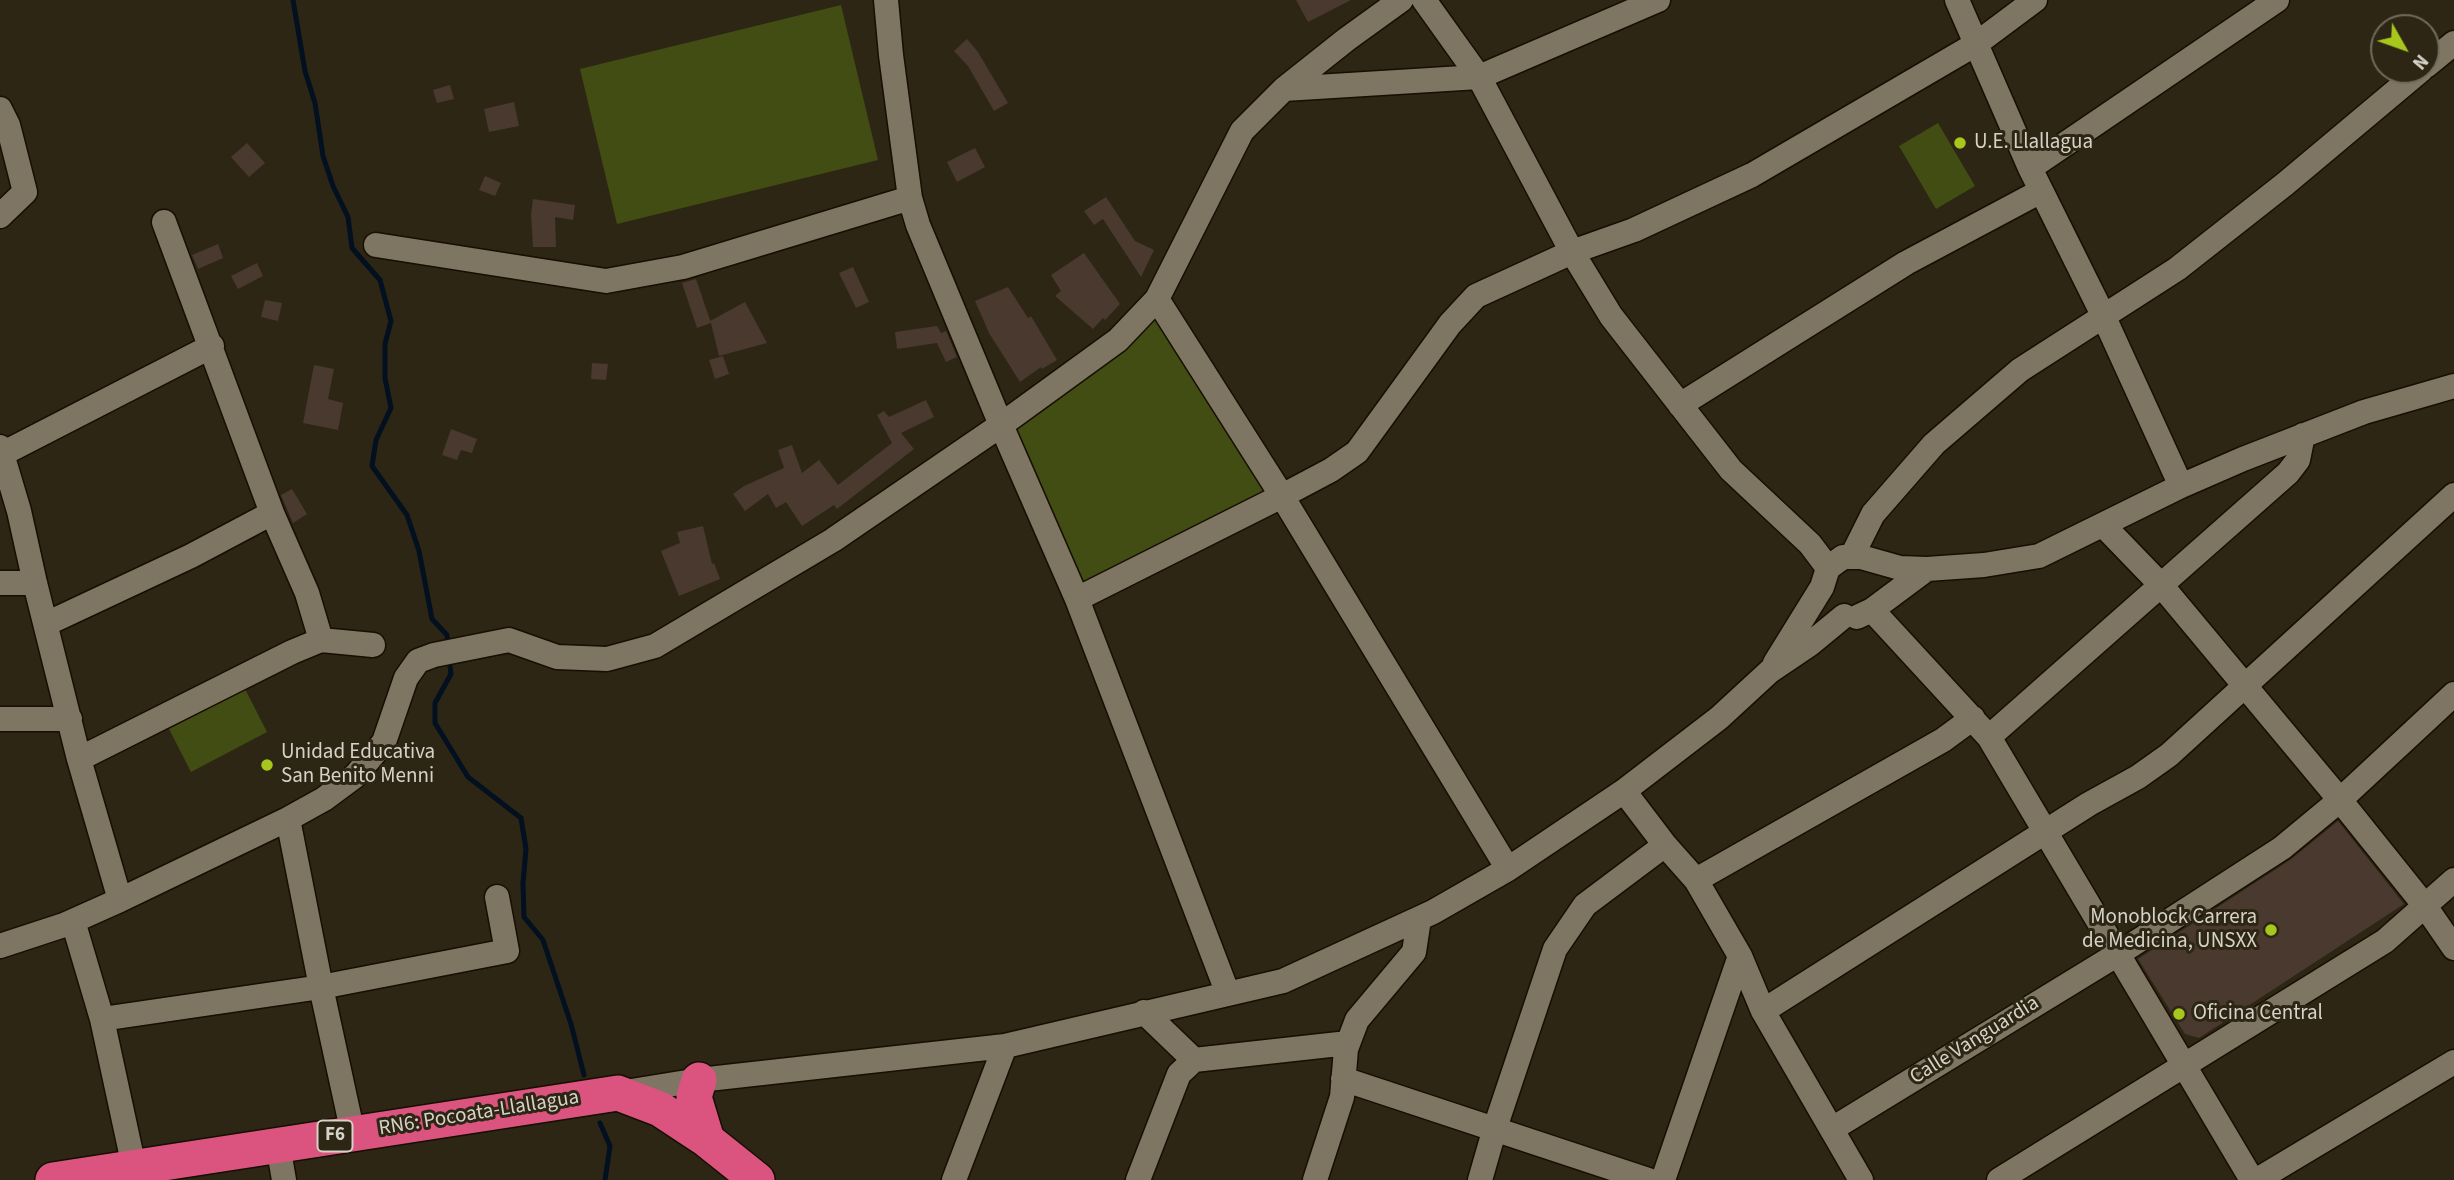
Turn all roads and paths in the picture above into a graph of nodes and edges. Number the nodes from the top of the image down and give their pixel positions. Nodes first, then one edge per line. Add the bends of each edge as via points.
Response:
1 (886, 0) edge
2 (1401, 0) edge
3 (1424, 0) edge
4 (1658, 0) edge
5 (1957, 0) edge
6 (2035, 0) edge
7 (2277, 0) edge
8 (2454, 43) edge
9 (1976, 44) junction
10 (2440, 54) edge
11 (1479, 77) junction
12 (2404, 84) edge
13 (1284, 89) junction
14 (0, 109) edge
15 (2030, 168) junction
16 (2041, 191) junction
17 (910, 198) junction
18 (0, 216) edge
19 (164, 222) dead end
20 (376, 245) dead end
21 (1572, 252) junction
22 (1157, 299) junction
23 (2103, 316) junction
24 (212, 346) junction
25 (2454, 386) edge
26 (1680, 405) junction
27 (1001, 425) junction
28 (2303, 435) junction
29 (1, 451) edge
30 (2181, 486) junction
31 (2454, 495) edge
32 (1282, 496) junction
33 (272, 513) junction
34 (2104, 526) junction
35 (1861, 558) junction
36 (1927, 569) junction
37 (1825, 577) junction
38 (0, 583) edge
39 (35, 583) junction
40 (2161, 585) junction
41 (1077, 598) junction
42 (1875, 607) junction
43 (1844, 616) junction
44 (46, 624) junction
45 (321, 640) junction
46 (373, 645) dead end
47 (1770, 671) junction
48 (2245, 687) junction
49 (2454, 694) edge
50 (0, 719) edge
51 (71, 719) junction
52 (1981, 727) junction
53 (79, 759) junction
54 (1624, 791) junction
55 (2340, 800) junction
56 (288, 819) junction
57 (2047, 832) junction
58 (1665, 845) junction
59 (1508, 869) junction
60 (1696, 880) junction
61 (2454, 880) edge
62 (497, 897) dead end
63 (120, 900) junction
64 (2425, 906) junction
65 (1419, 919) junction
66 (73, 921) junction
67 (0, 946) edge
68 (2454, 948) edge
69 (2118, 954) junction
70 (1740, 956) junction
71 (321, 987) junction
72 (1228, 994) junction
73 (1763, 1011) junction
74 (1144, 1012) junction
75 (102, 1019) junction
76 (1348, 1043) junction
77 (1005, 1046) junction
78 (1194, 1060) junction
79 (2454, 1062) edge
80 (2185, 1066) junction
81 (1343, 1079) junction
82 (699, 1080) junction
83 (618, 1093) junction
84 (1495, 1128) junction
85 (1832, 1129) junction
86 (353, 1134) junction
87 (707, 1140) junction
88 (278, 1145) junction
89 (134, 1167) junction
90 (53, 1180) edge
91 (284, 1180) edge
92 (757, 1180) edge
93 (954, 1180) edge
94 (1138, 1180) edge
95 (1315, 1180) edge
96 (1480, 1180) edge
97 (1648, 1180) edge
98 (1664, 1180) edge
99 (1861, 1180) edge
100 (2000, 1180) edge
101 (2255, 1180) edge

1 - 17 street
2 - 13 street
3 - 11 street
4 - 11 street
5 - 9 street
6 - 9 street
7 - 15 street
8 - 10 street
9 - 15 street
9 - 21 street via 1752,175 1634,230
11 - 13 street
11 - 21 street
12 - 23 street via 2177,269
13 - 22 street via 1242,131
14 - 18 street via 25,192
15 - 16 street
16 - 23 street
16 - 26 street via 1906,262
17 - 20 street via 683,267 606,281
17 - 27 street
19 - 24 street
21 - 26 street via 1611,316
21 - 32 street via 1476,296 1450,324 1357,452
22 - 27 street via 1118,340
22 - 32 street
23 - 30 street
23 - 35 street via 2020,370 1934,444 1873,514
24 - 29 street
24 - 33 street
25 - 28 street
26 - 37 street via 1731,470 1810,544
27 - 41 street
27 - 56 street via 833,540 655,646 607,659 557,657 509,640 418,661 406,678 384,742 355,776
28 - 30 street
28 - 40 street via 2298,460 2288,472
29 - 39 street
30 - 34 street
31 - 48 street
32 - 41 street
32 - 59 street
33 - 44 street
33 - 45 street via 307,593
34 - 36 street via 2039,556
34 - 40 street
35 - 36 street
35 - 37 street via 1843,558
35 - 42 street via 1880,573 1883,589
36 - 42 street
37 - 43 street via 1825,600
37 - 47 street
38 - 39 street
39 - 44 street
40 - 48 street
40 - 52 street
41 - 72 street
42 - 43 street via 1864,616
42 - 52 street
43 - 47 street
44 - 51 street
45 - 46 street
45 - 53 street
47 - 54 street via 1719,718
48 - 55 street
48 - 57 street via 2169,755
49 - 55 street, Calle Vanguardia
50 - 51 street
51 - 53 street
52 - 57 street
52 - 60 street via 1943,740
53 - 63 street
54 - 58 street
54 - 59 street
55 - 64 street
55 - 69 street, Calle Vanguardia via 2282,848
56 - 63 street
56 - 71 street
57 - 69 street
57 - 73 street
58 - 60 street
58 - 84 street via 1585,905 1555,949
59 - 65 street
60 - 70 street
61 - 64 street
62 - 71 street via 507,951
63 - 66 street
64 - 68 street
64 - 80 street via 2385,941
65 - 72 street via 1283,981
65 - 76 street via 1414,952 1357,1020
66 - 67 street
66 - 75 street
69 - 80 street
69 - 85 street, Calle Vanguardia
70 - 73 street
70 - 98 street
71 - 75 street
71 - 86 street
72 - 74 street
73 - 85 street
74 - 77 street
74 - 78 street
75 - 89 street
76 - 78 street
76 - 81 street
77 - 82 street
77 - 93 street
78 - 94 street via 1179,1074
79 - 101 street
80 - 100 street
80 - 101 street
81 - 84 street
81 - 95 street via 1342,1097
82 - 83 street
82 - 87 highway via 694,1097
83 - 86 highway, RN6: Pocoata-Llallagua / F6
83 - 87 highway, RN6: Pocoata-Llallagua / F6 via 660,1109
84 - 96 street
84 - 97 street
85 - 99 street
86 - 88 highway, RN6: Pocoata-Llallagua / F6
87 - 92 highway, RN6: Pocoata-Llallagua / F6
88 - 89 highway, RN6: Pocoata-Llallagua / F6
88 - 91 street
89 - 90 highway, RN6: Pocoata-Llallagua / F6

